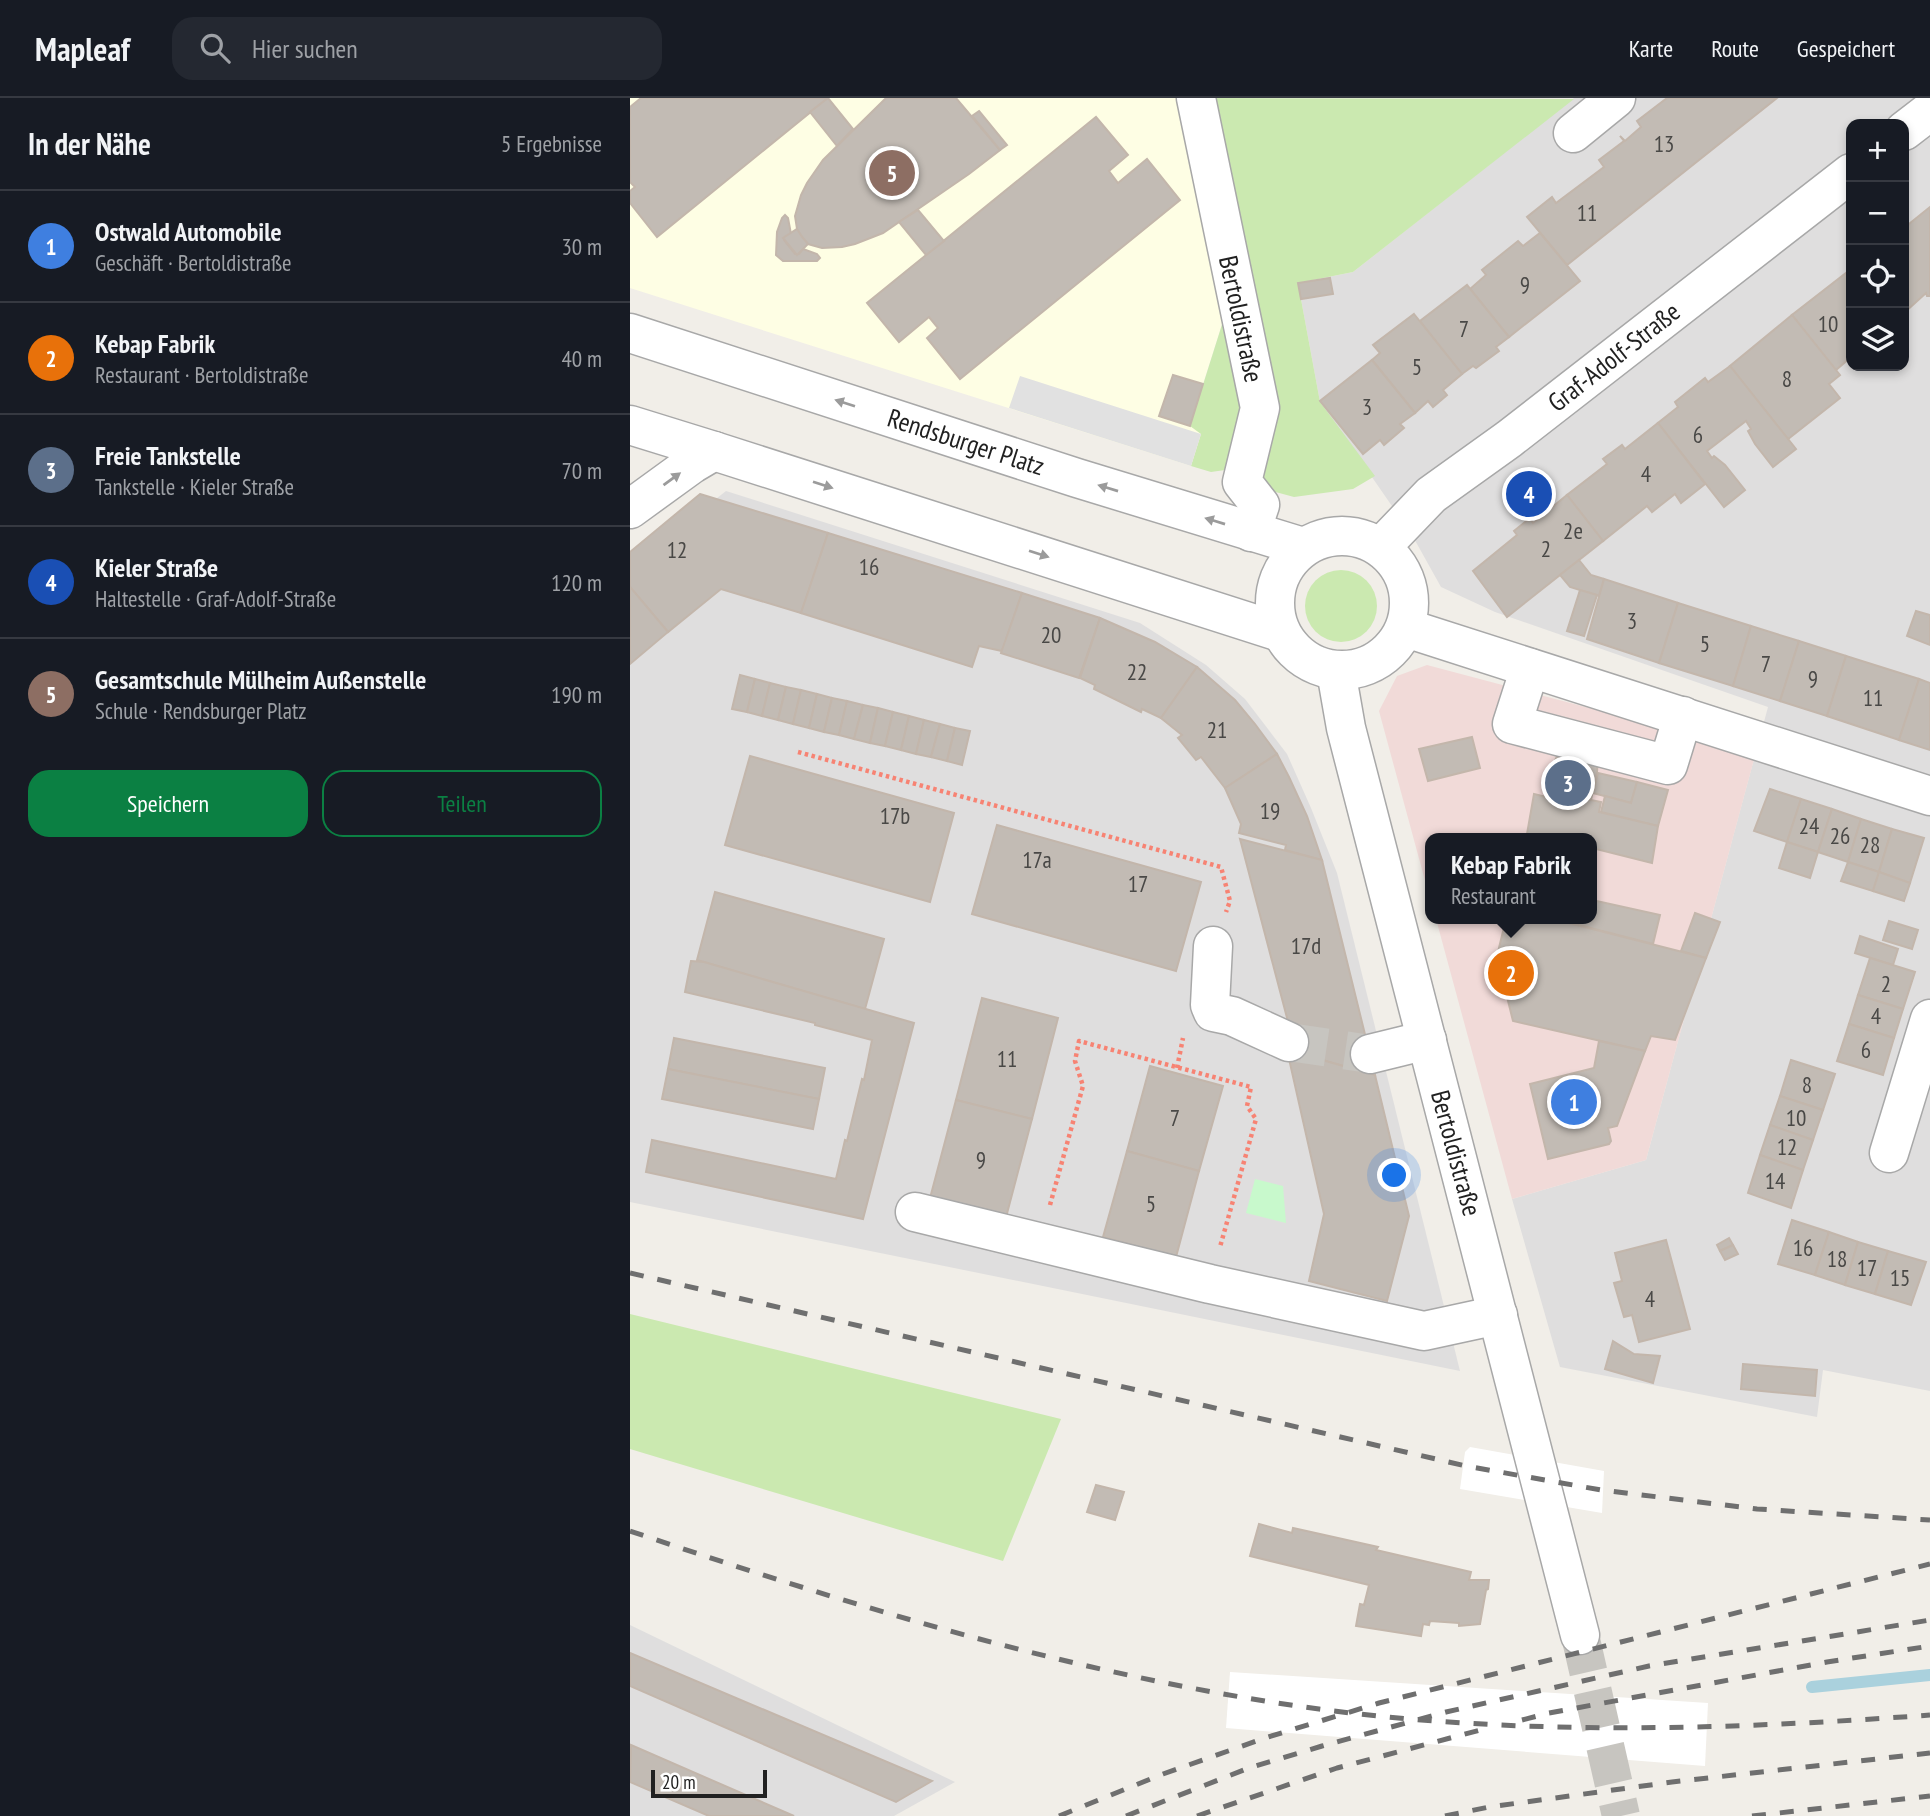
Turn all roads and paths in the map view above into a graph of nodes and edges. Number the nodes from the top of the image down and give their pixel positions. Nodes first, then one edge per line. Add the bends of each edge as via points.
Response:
1 (1196, 98) edge
2 (1616, 98) edge
3 (1923, 98) edge
4 (1930, 103) edge
5 (1930, 110) edge
6 (1909, 127) edge
7 (1573, 133) dead end
8 (1846, 177) edge
9 (630, 333) edge
10 (630, 425) edge
11 (715, 451) junction
12 (630, 509) edge
13 (1251, 532) junction
14 (1382, 546) junction
15 (1303, 547) junction
16 (1406, 628) junction
17 (1280, 632) junction
18 (1530, 668) junction
19 (1336, 671) junction
20 (1683, 716) junction
21 (799, 752) dead end
22 (1930, 796) edge
23 (1213, 946) joint
24 (1930, 1019) edge
25 (1427, 1040) junction
26 (1289, 1042) tunnel mouth
27 (1370, 1054) tunnel mouth
28 (1889, 1153) dead end
29 (915, 1212) dead end
30 (1039, 1243) junction
31 (1210, 1284) junction
32 (1498, 1315) junction
33 (1580, 1634) tunnel mouth

1 - 13 street, Bertoldistraße via 1260,408 1242,482 1260,505
2 - 7 street
3 - 4 street
5 - 6 street
8 - 14 street, Graf-Adolf-Straße via 1431,495
13 -> 9 street, Rendsburger Platz
10 - 11 street
12 -> 11 street
11 -> 17 street
13 - 15 street, Rendsburger Platz
14 - 15 street via 1366,539 1333,536
14 - 16 street via 1406,578 1411,602
15 - 17 street via 1276,584 1274,607
16 - 18 street
16 - 19 street via 1391,650 1369,666
17 - 19 street via 1296,653 1317,667
18 - 20 street
18 - 20 street via 1512,724 1668,765
19 - 25 street, Bertoldistraße via 1346,728
20 - 22 street
21 - 23 path via 1221,867 1230,901
23 - 26 street via 1213,1012
24 - 28 street
25 - 27 street
25 - 32 street, Bertoldistraße
29 - 30 street
30 - 31 street
30 - 31 path via 1083,1086 1075,1061 1079,1041 1251,1087 1247,1106 1256,1119
31 - 32 street via 1424,1331
32 - 33 street, Bertoldistraße

